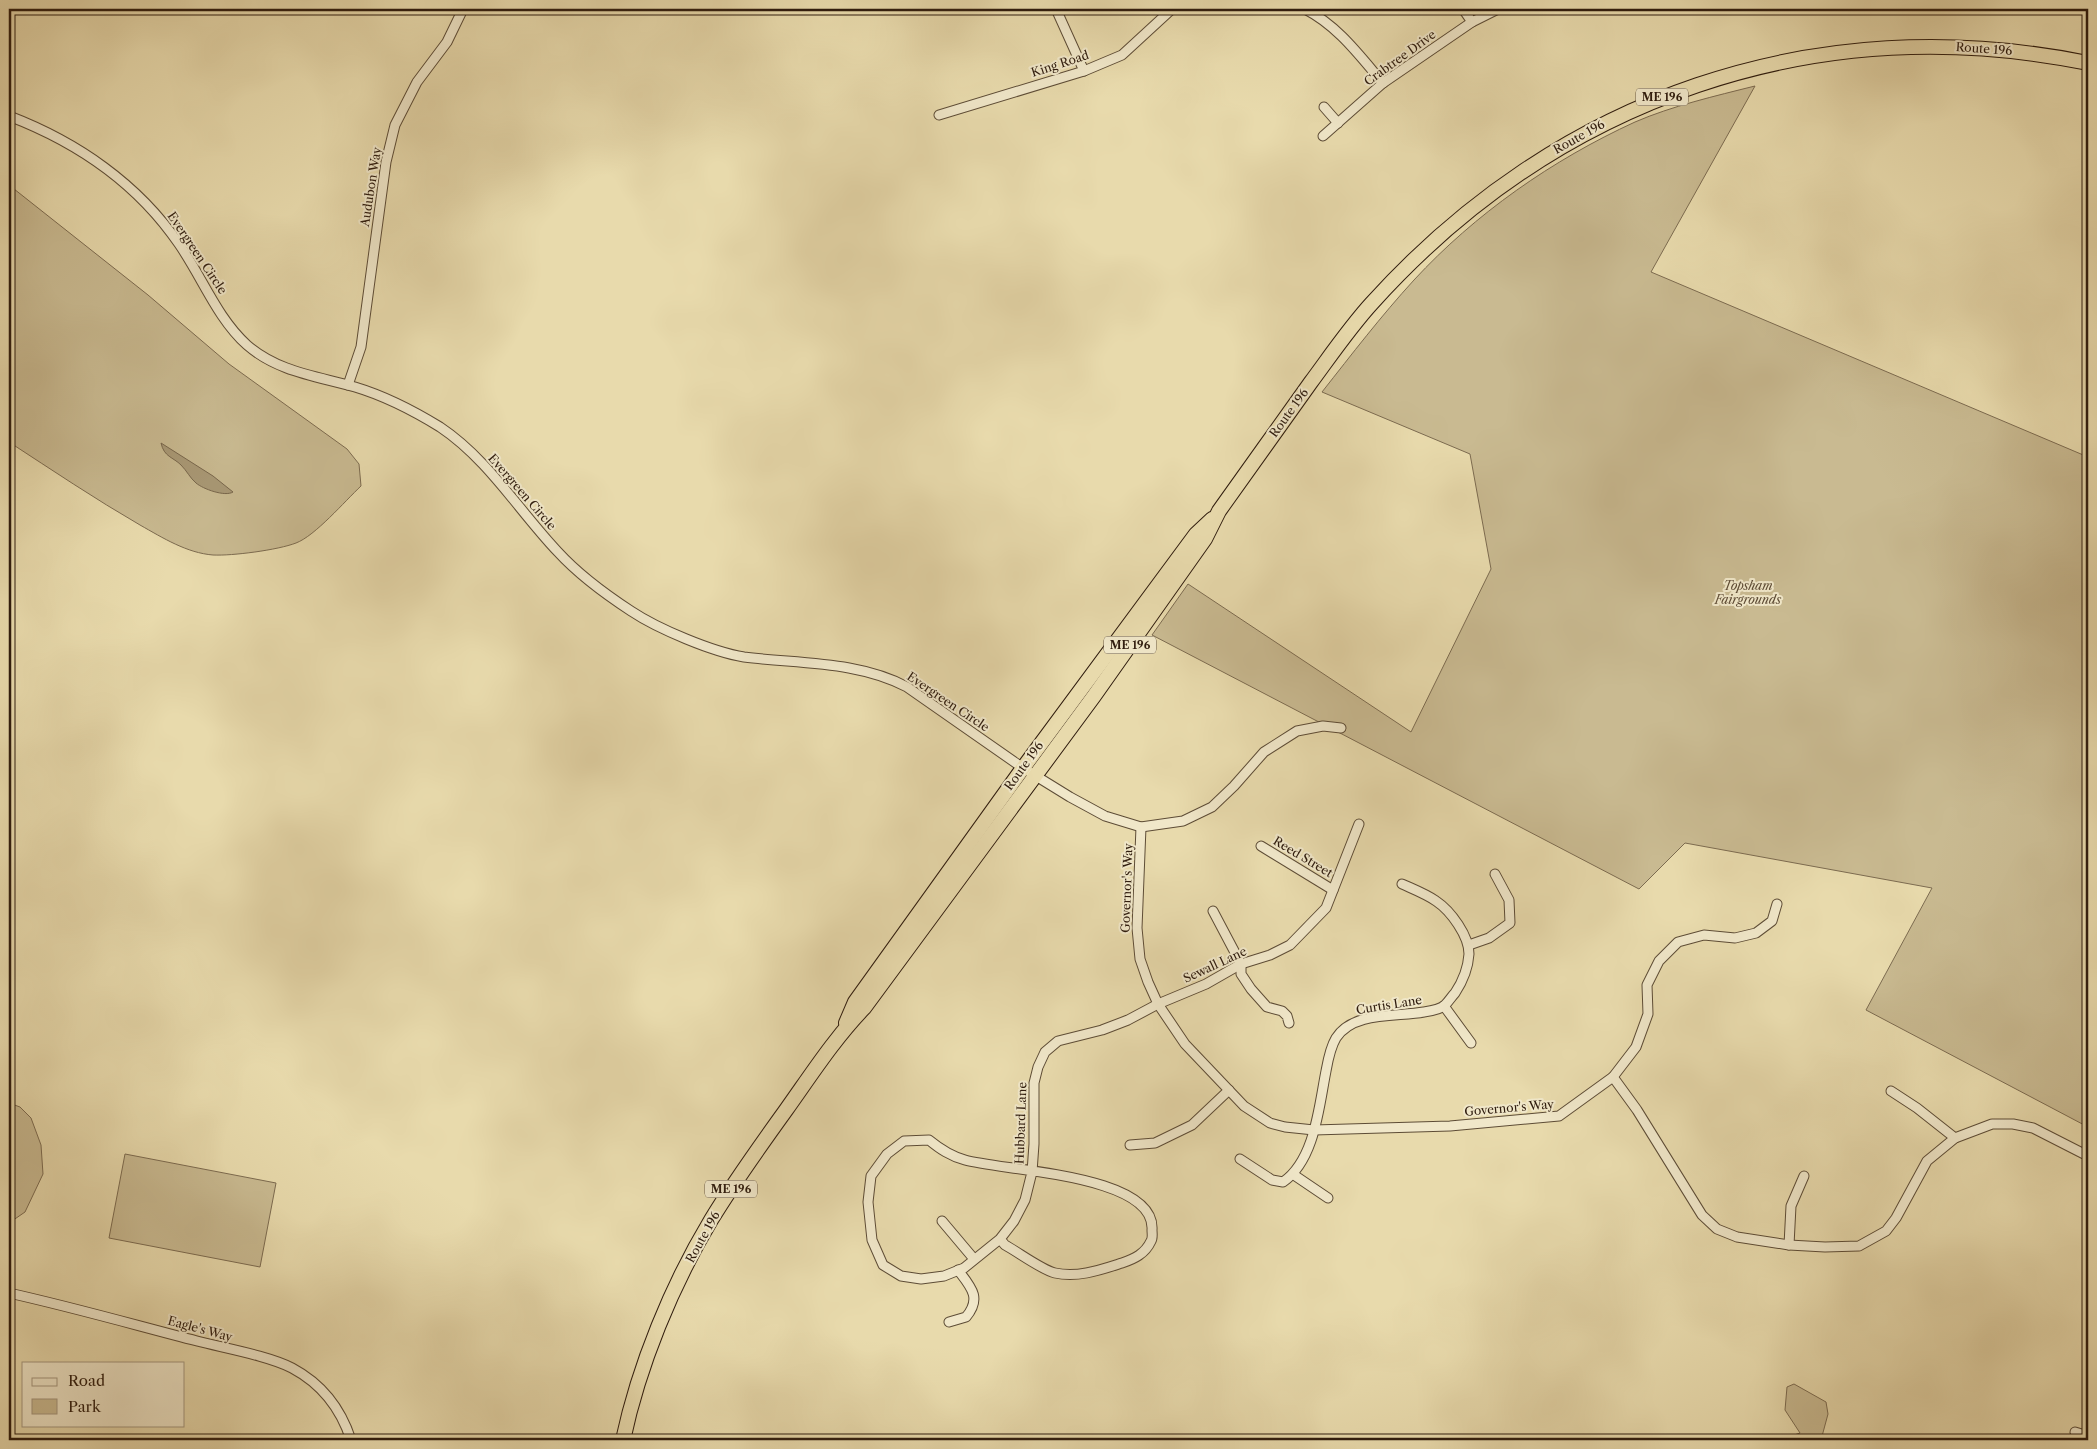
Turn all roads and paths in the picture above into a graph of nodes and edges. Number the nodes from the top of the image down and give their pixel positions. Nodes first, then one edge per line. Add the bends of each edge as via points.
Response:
1 (463, 9) edge
2 (1056, 9) edge
3 (1172, 9) edge
4 (1305, 9) edge
5 (1463, 9) edge
6 (1498, 9) edge
7 (1472, 22) junction
8 (2088, 63) edge
9 (1084, 71) junction
10 (1383, 84) junction
11 (1324, 107) dead end
12 (939, 115) dead end
13 (9, 116) edge
14 (1338, 123) junction
15 (1323, 136) dead end
16 (348, 385) junction
17 (1219, 512) junction
18 (1341, 728) dead end
19 (1023, 768) junction
20 (1036, 776) junction
21 (1358, 824) dead end
22 (1141, 827) junction
23 (1261, 846) dead end
24 (1494, 874) dead end
25 (1402, 884) dead end
26 (1333, 890) junction
27 (1777, 904) dead end
28 (1212, 911) dead end
29 (1469, 945) junction
30 (1241, 964) junction
31 (1158, 1004) junction
32 (1444, 1006) junction
33 (1289, 1023) dead end
34 (842, 1030) junction
35 (1472, 1043) dead end
36 (1613, 1077) junction
37 (1229, 1090) junction
38 (1891, 1091) dead end
39 (1314, 1130) junction
40 (1955, 1138) junction
41 (1130, 1145) dead end
42 (2088, 1156) edge
43 (1240, 1159) dead end
44 (1032, 1172) junction
45 (1294, 1175) junction
46 (1804, 1176) dead end
47 (1328, 1198) dead end
48 (942, 1221) dead end
49 (1000, 1239) junction
50 (1789, 1245) junction
51 (974, 1259) junction
52 (958, 1270) junction
53 (9, 1293) edge
54 (949, 1322) dead end
55 (2075, 1432) dead end
56 (2088, 1436) edge
57 (351, 1440) edge
58 (623, 1440) edge

1 - 16 street, Audubon Way via 447,42 417,82 395,125 386,162 361,347
2 - 9 street
3 - 9 street, King Road via 1122,54
4 - 10 street via 1339,32
5 - 7 street
6 - 7 street, Crabtree Drive
7 - 10 street, Crabtree Drive
8 - 17 highway, Route 196 / ME 196 via 1975,47 1852,50 1740,72 1619,115 1518,174 1431,242 1371,304 1340,342
9 - 12 street, King Road
10 - 14 street, Crabtree Drive
11 - 14 street
13 - 16 street, Evergreen Circle via 63,140 92,158 150,207 179,244 228,325 246,344 280,367
14 - 15 street, Crabtree Drive
16 - 19 street, Evergreen Circle via 386,398 442,429 495,476 558,552 589,582 634,613 687,638 740,656 869,671 891,679
17 - 19 highway, Route 196 / ME 196 via 1196,534
17 - 20 highway, Route 196 / ME 196 via 1205,539
18 - 22 street via 1323,726 1297,731 1264,752 1212,807 1183,821
19 - 20 street, Evergreen Circle
19 - 34 highway, Route 196 / ME 196 via 855,1002
20 - 22 street, Evergreen Circle via 1105,816
20 - 34 highway, Route 196 / ME 196 via 864,1008
21 - 26 street, Sewall Lane
22 - 31 street, Governor's Way via 1137,928 1140,959
23 - 26 street, Reed Street
24 - 29 street via 1509,900 1510,923 1489,938
25 - 29 street via 1437,902 1455,920
26 - 30 street, Sewall Lane via 1326,908 1290,945
27 - 36 street, Governor's Way via 1772,921 1756,933 1735,938 1704,935 1678,942 1659,961 1647,985 1648,1014 1636,1047
28 - 30 street
29 - 32 street via 1464,981
30 - 31 street, Sewall Lane via 1206,984
30 - 33 street via 1241,974 1251,989 1266,1007 1282,1011
31 - 37 street, Governor's Way via 1185,1044
31 - 44 street, Hubbard Lane via 1120,1024 1058,1041 1045,1052 1034,1083
32 - 35 street
32 - 39 street, Curtis Lane via 1357,1022 1345,1028 1329,1055
34 - 58 highway, Route 196 / ME 196 via 751,1158 711,1221 661,1321
36 - 39 street, Governor's Way via 1559,1116 1450,1126
36 - 50 street via 1702,1216 1717,1229 1737,1237
37 - 39 street, Governor's Way via 1244,1106 1270,1123
37 - 41 street via 1192,1125 1155,1144
38 - 40 street
39 - 45 street, Curtis Lane
40 - 42 street via 1992,1124 2013,1124 2034,1128
40 - 50 street via 1927,1161 1896,1218 1876,1239 1859,1246
43 - 45 street via 1272,1180 1283,1182
44 - 49 street, Hubbard Lane via 1025,1200
44 - 49 street via 1079,1179 1127,1196 1143,1206 1153,1220 1152,1241 1138,1258 1078,1274 1054,1273
44 - 52 street, Hubbard Lane via 966,1160 945,1153 929,1140 904,1141 887,1154 871,1176 868,1202 872,1240 883,1265 901,1276 922,1279
45 - 47 street
46 - 50 street via 1791,1206
48 - 51 street
49 - 51 street, Hubbard Lane
51 - 52 street, Hubbard Lane
52 - 54 street via 970,1286 975,1304 966,1318
53 - 57 street, Eagle's Way via 292,1368 328,1397 339,1411
55 - 56 street

